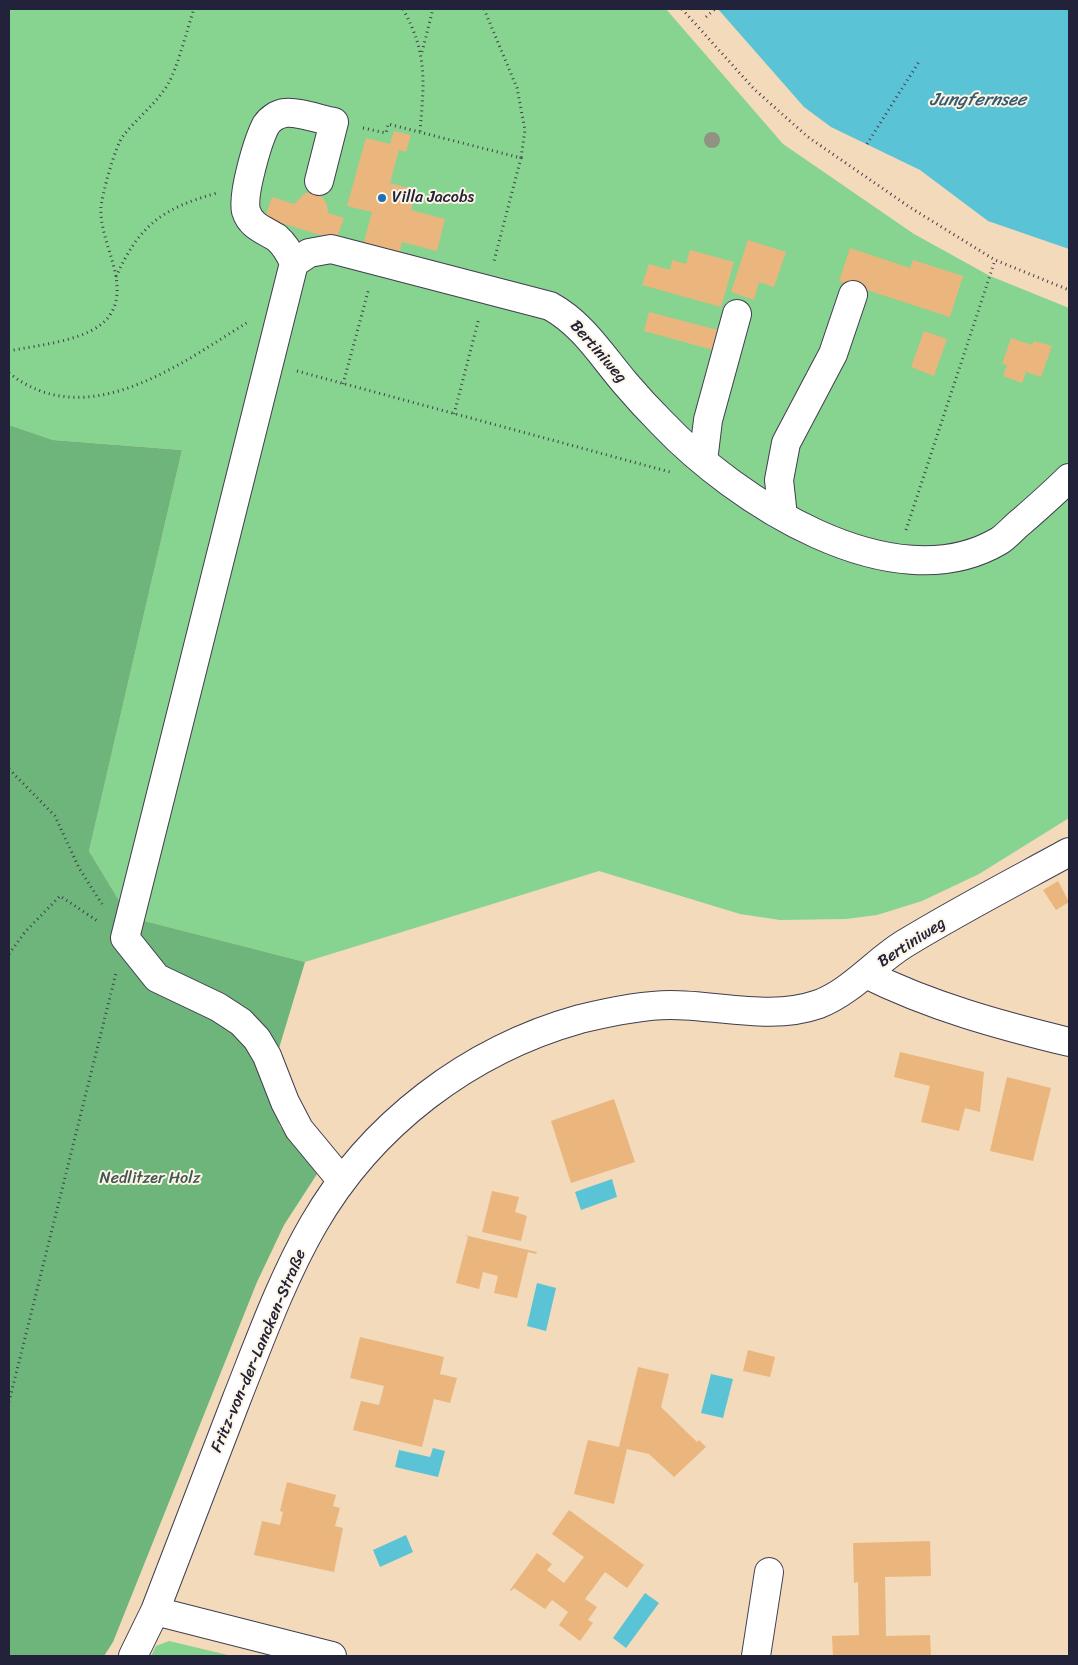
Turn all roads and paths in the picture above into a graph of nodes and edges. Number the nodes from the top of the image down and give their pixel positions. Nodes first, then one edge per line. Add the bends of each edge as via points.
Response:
1 (194, 9) edge
2 (402, 9) edge
3 (433, 9) edge
4 (484, 9) edge
5 (682, 9) edge
6 (715, 9) edge
7 (706, 17) dead end
8 (421, 53) junction
9 (920, 60) dead end
10 (334, 122) junction
11 (420, 132) junction
12 (867, 144) dead end
13 (521, 158) junction
14 (319, 181) dead end
15 (246, 194) junction
16 (995, 260) junction
17 (376, 261) junction
18 (294, 263) junction
19 (116, 277) junction
20 (486, 290) junction
21 (1069, 290) edge
22 (853, 294) dead end
23 (287, 297) junction
24 (736, 314) dead end
25 (9, 352) edge
26 (270, 364) junction
27 (9, 373) edge
28 (343, 384) junction
29 (454, 414) junction
30 (703, 461) junction
31 (675, 474) dead end
32 (1069, 478) edge
33 (783, 516) junction
34 (897, 559) junction
35 (9, 768) edge
36 (1069, 852) edge
37 (125, 938) junction
38 (9, 954) edge
39 (866, 974) junction
40 (1069, 1042) edge
41 (342, 1181) junction
42 (9, 1402) edge
43 (770, 1572) dead end
44 (154, 1611) junction
45 (133, 1656) edge
46 (332, 1656) edge
47 (756, 1656) edge

1 - 19 path via 168,84 121,138 111,168 100,208 105,241
2 - 8 path
3 - 8 path
4 - 13 path via 517,88 525,130
5 - 16 path via 754,88 808,138
6 - 7 path
8 - 11 path via 424,92
9 - 12 path
10 - 11 path via 386,133 388,124
10 - 14 street
10 - 15 street via 287,112 275,116 261,136
11 - 13 path
13 - 20 path
15 - 18 street via 246,211 255,226 277,238
15 - 19 path via 232,189 191,200 163,215 140,234
16 - 21 path
16 - 34 path
17 - 18 street, Bertiniweg via 325,249 309,253
17 - 20 street, Bertiniweg
17 - 28 path
18 - 23 street
19 - 25 path via 115,305 100,327 87,334
20 - 29 path
20 - 30 street, Bertiniweg via 550,306 572,320 663,424
22 - 33 street via 832,354 786,443 779,480
23 - 26 street
23 - 27 path via 170,370 108,396 62,396 44,392 24,385
24 - 30 street via 708,420
26 - 28 path
26 - 37 street
28 - 29 path
29 - 31 path
30 - 33 street, Bertiniweg via 743,492
32 - 34 street, Bertiniweg via 999,540 950,558
33 - 34 street, Bertiniweg via 850,547
35 - 37 path via 55,816 79,868
36 - 39 street, Bertiniweg via 902,946
37 - 38 path via 60,896 24,932
37 - 41 street via 157,978 218,1007 241,1022 257,1039 299,1129
37 - 42 path
39 - 40 street, Bertiniweg via 898,990 994,1024
39 - 41 street, Fritz-von-der-Lancken-Straße via 842,992 796,1010 776,1012 668,1005 619,1011 540,1032 459,1073 410,1108
41 - 44 street, Fritz-von-der-Lancken-Straße via 313,1225 264,1329
43 - 47 street
44 - 45 street, Fritz-von-der-Lancken-Straße
44 - 46 street

